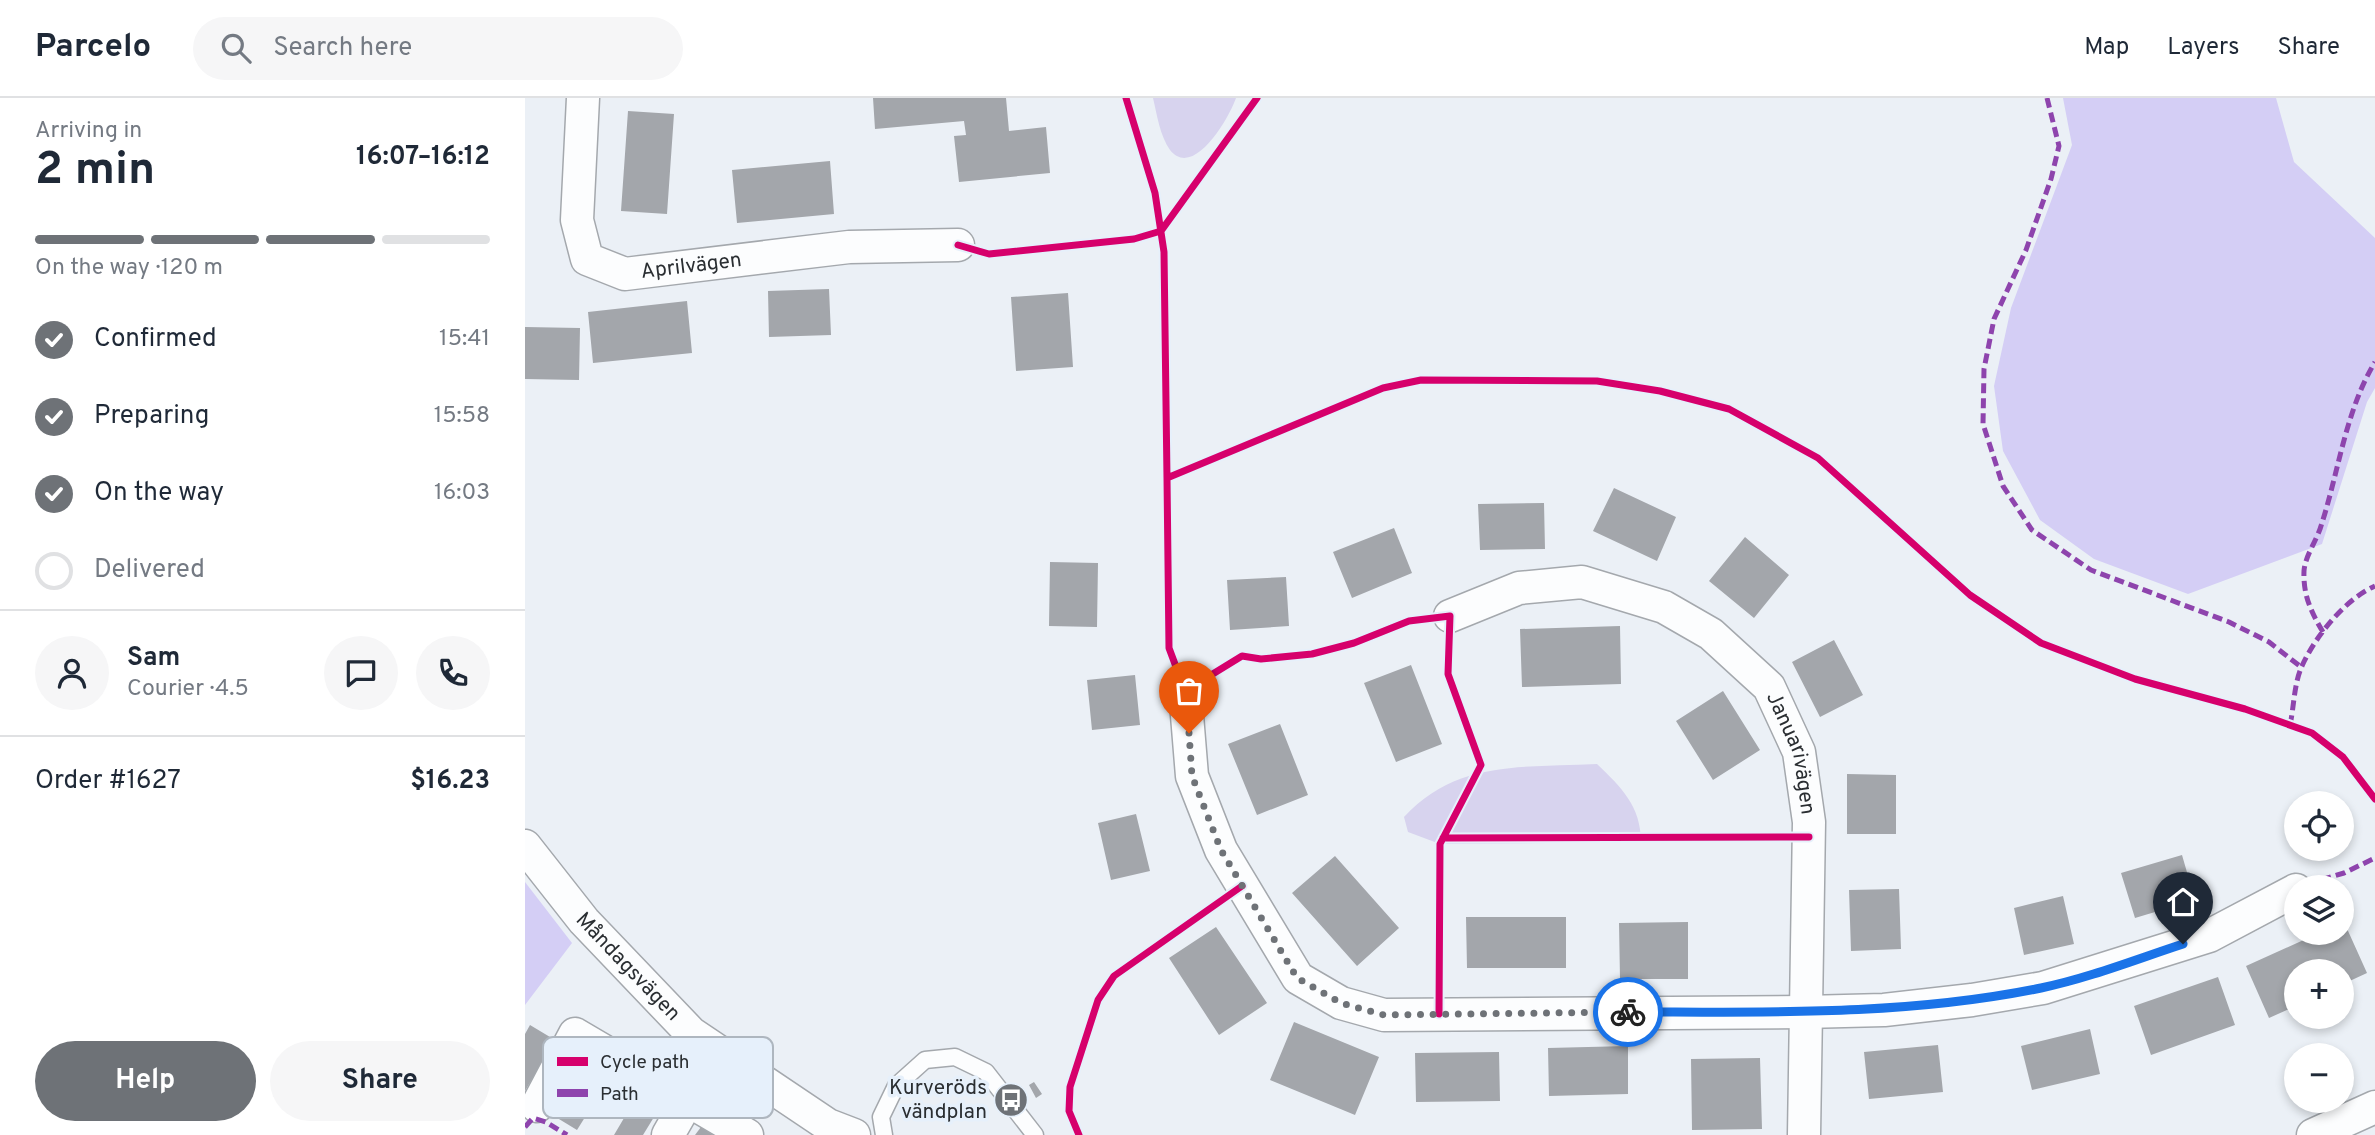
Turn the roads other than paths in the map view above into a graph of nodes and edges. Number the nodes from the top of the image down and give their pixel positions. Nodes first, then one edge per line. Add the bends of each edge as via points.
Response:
1 (583, 98) edge
2 (958, 245) dead end
3 (1450, 616) dead end
4 (1185, 691) dead end
5 (525, 846) edge
6 (2284, 896) edge
7 (1805, 1012) junction
8 (697, 1037) edge
9 (773, 1088) edge
10 (543, 1095) edge
11 (537, 1106) dead end
12 (2375, 1107) edge
13 (678, 1118) edge
14 (718, 1118) edge
15 (668, 1135) edge
16 (747, 1135) edge
17 (854, 1135) edge
18 (884, 1135) edge
19 (1035, 1135) edge
20 (1804, 1135) edge
21 (2313, 1135) edge

1 - 2 street, Aprilvägen via 577,219 587,258 625,274 849,247
3 - 7 street, Januarivägen via 1519,588 1583,582 1664,607 1711,634 1769,687 1799,752 1809,822
4 - 7 street via 1192,776 1221,850 1297,978 1341,1003 1384,1015
5 - 8 street, Måndagsvägen via 584,921
6 - 7 street via 2209,936 2043,988 1884,1010
7 - 20 street, Januarivägen
9 - 17 street, Måndagsvägen via 828,1125
10 - 11 street
12 - 21 street
13 - 15 street
14 - 16 street
18 - 19 lane via 881,1117 896,1086 925,1060 955,1057 986,1072

